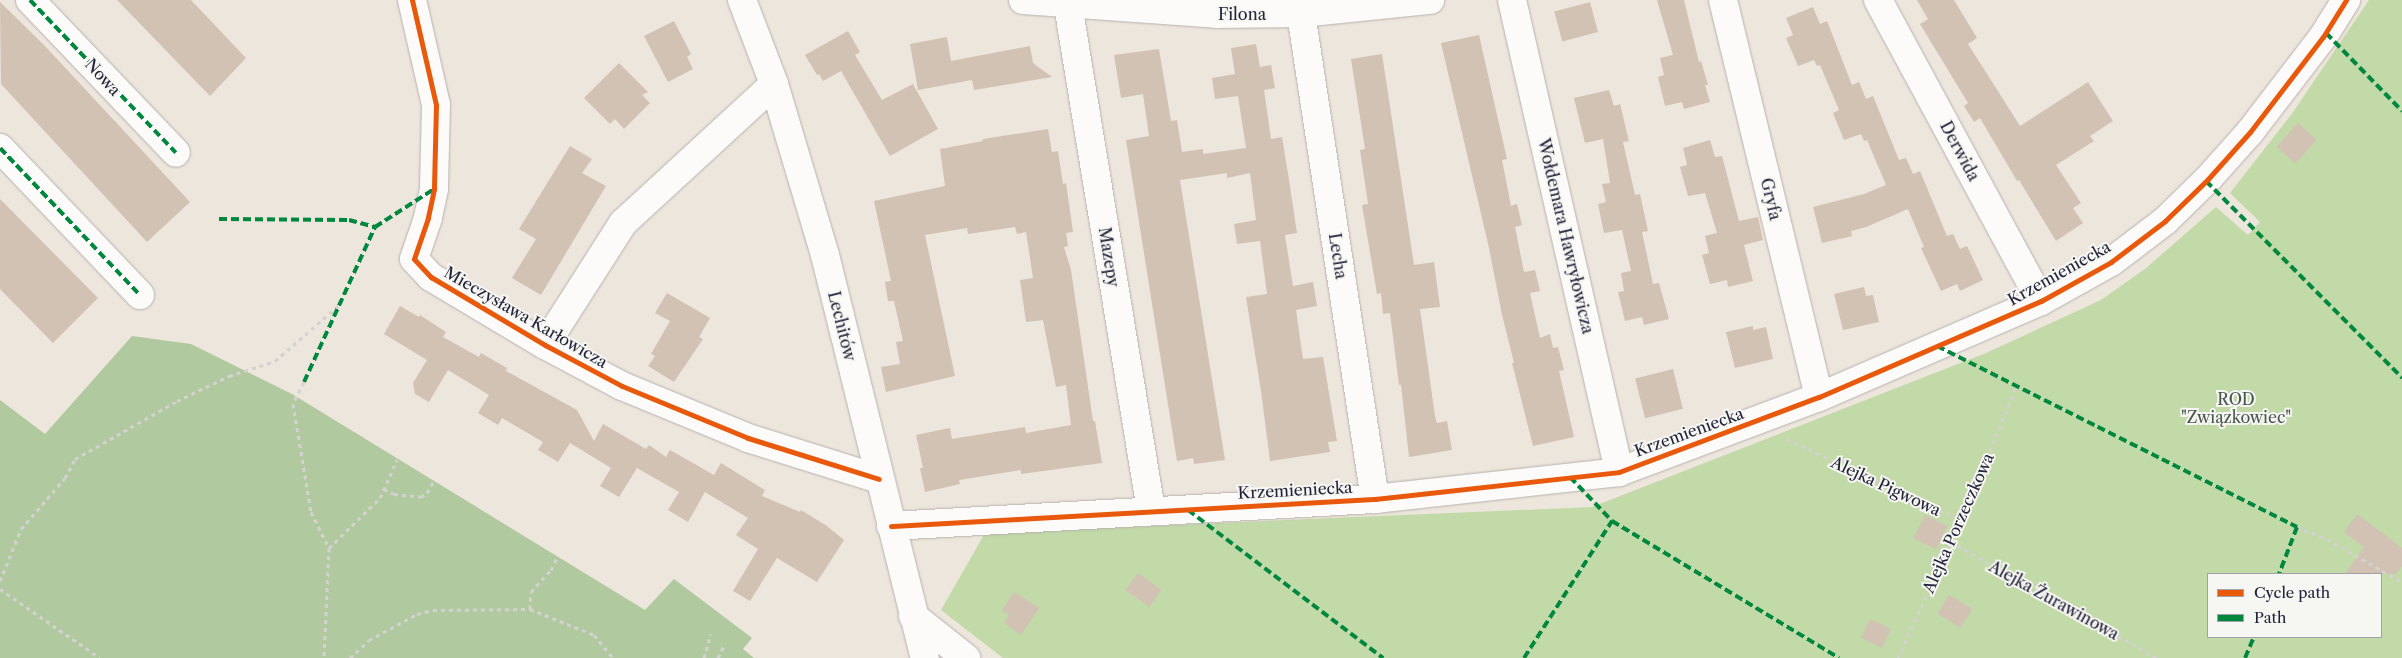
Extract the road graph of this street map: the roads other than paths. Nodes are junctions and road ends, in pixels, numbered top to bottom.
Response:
1 (30, 0) edge
2 (412, 0) edge
3 (742, 0) edge
4 (1023, 0) edge
5 (1430, 0) edge
6 (1512, 0) edge
7 (1723, 0) edge
8 (1878, 0) edge
9 (2346, 0) edge
10 (1068, 5) junction
11 (1300, 7) edge
12 (774, 84) junction
13 (0, 148) edge
14 (176, 153) dead end
15 (140, 295) dead end
16 (2041, 301) junction
17 (545, 345) junction
18 (1819, 397) junction
19 (1620, 472) junction
20 (879, 479) junction
21 (1375, 499) junction
22 (1151, 510) junction
23 (891, 526) junction
24 (913, 616) junction
25 (925, 658) edge
26 (966, 658) edge

1 - 14 street, Nowa
2 - 17 street, Mieczysława Karłowicza
3 - 12 street, Lechitów
4 - 10 street, Filona
5 - 11 street, Filona
6 - 19 street, Wołdemara Hawryłowicza
7 - 18 street, Gryfa
8 - 16 street, Derwida
9 - 16 street, Krzemieniecka
10 - 11 street, Filona
10 - 22 street, Mazepy
11 - 21 street, Lecha
12 - 17 street, Mieczysława Karłowicza
12 - 20 street, Lechitów
13 - 15 street
16 - 18 street, Krzemieniecka
17 - 20 street, Mieczysława Karłowicza
18 - 19 street, Krzemieniecka
19 - 21 street, Krzemieniecka
20 - 23 street, Lechitów
21 - 22 street, Krzemieniecka
22 - 23 street, Krzemieniecka
23 - 24 street, Lechitów
24 - 25 street, Lechitów
24 - 26 street

